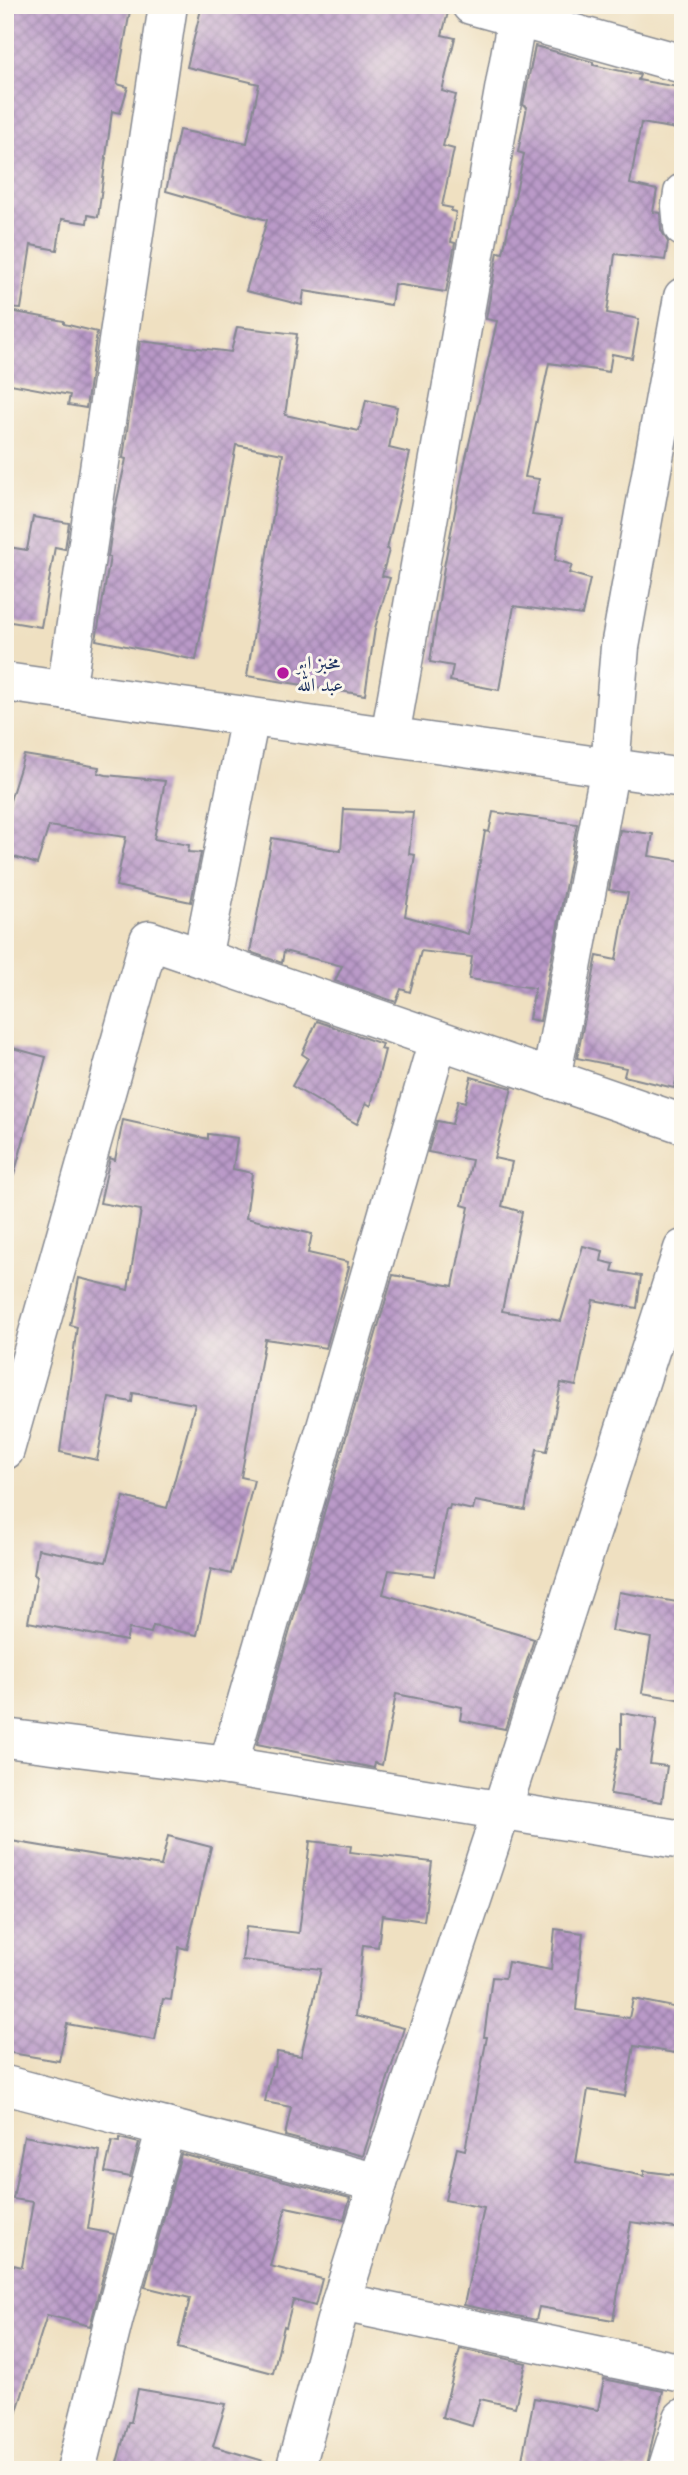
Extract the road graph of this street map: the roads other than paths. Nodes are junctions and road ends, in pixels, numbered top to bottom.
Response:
1 (168, 5) edge
2 (471, 5) edge
3 (518, 12) edge
4 (683, 64) edge
5 (683, 193) edge
6 (683, 227) edge
7 (683, 297) edge
8 (5, 682) edge
9 (66, 691) junction
10 (250, 717) junction
11 (390, 736) junction
12 (610, 767) junction
13 (683, 778) edge
14 (202, 958) junction
15 (438, 1040) junction
16 (551, 1079) junction
17 (683, 1124) edge
18 (683, 1249) edge
19 (5, 1450) edge
20 (5, 1738) edge
21 (228, 1766) junction
22 (501, 1812) junction
23 (683, 1840) edge
24 (5, 2085) edge
25 (166, 2127) junction
26 (378, 2183) junction
27 (341, 2302) junction
28 (683, 2373) edge
29 (683, 2418) edge
30 (76, 2470) edge
31 (295, 2470) edge
32 (667, 2470) edge

1 - 9 street
2 - 3 street
3 - 4 street
3 - 11 street
5 - 6 street
7 - 12 street
8 - 9 street
9 - 10 street
10 - 11 street
10 - 14 street
11 - 12 street
12 - 13 street
12 - 16 street
14 - 15 street
14 - 19 street
15 - 16 street
15 - 21 street
16 - 17 street
18 - 22 street
20 - 21 street
21 - 22 street
22 - 23 street
22 - 26 street
24 - 25 street
25 - 26 street
25 - 30 street
26 - 27 street
27 - 28 street
27 - 31 street
29 - 32 street

